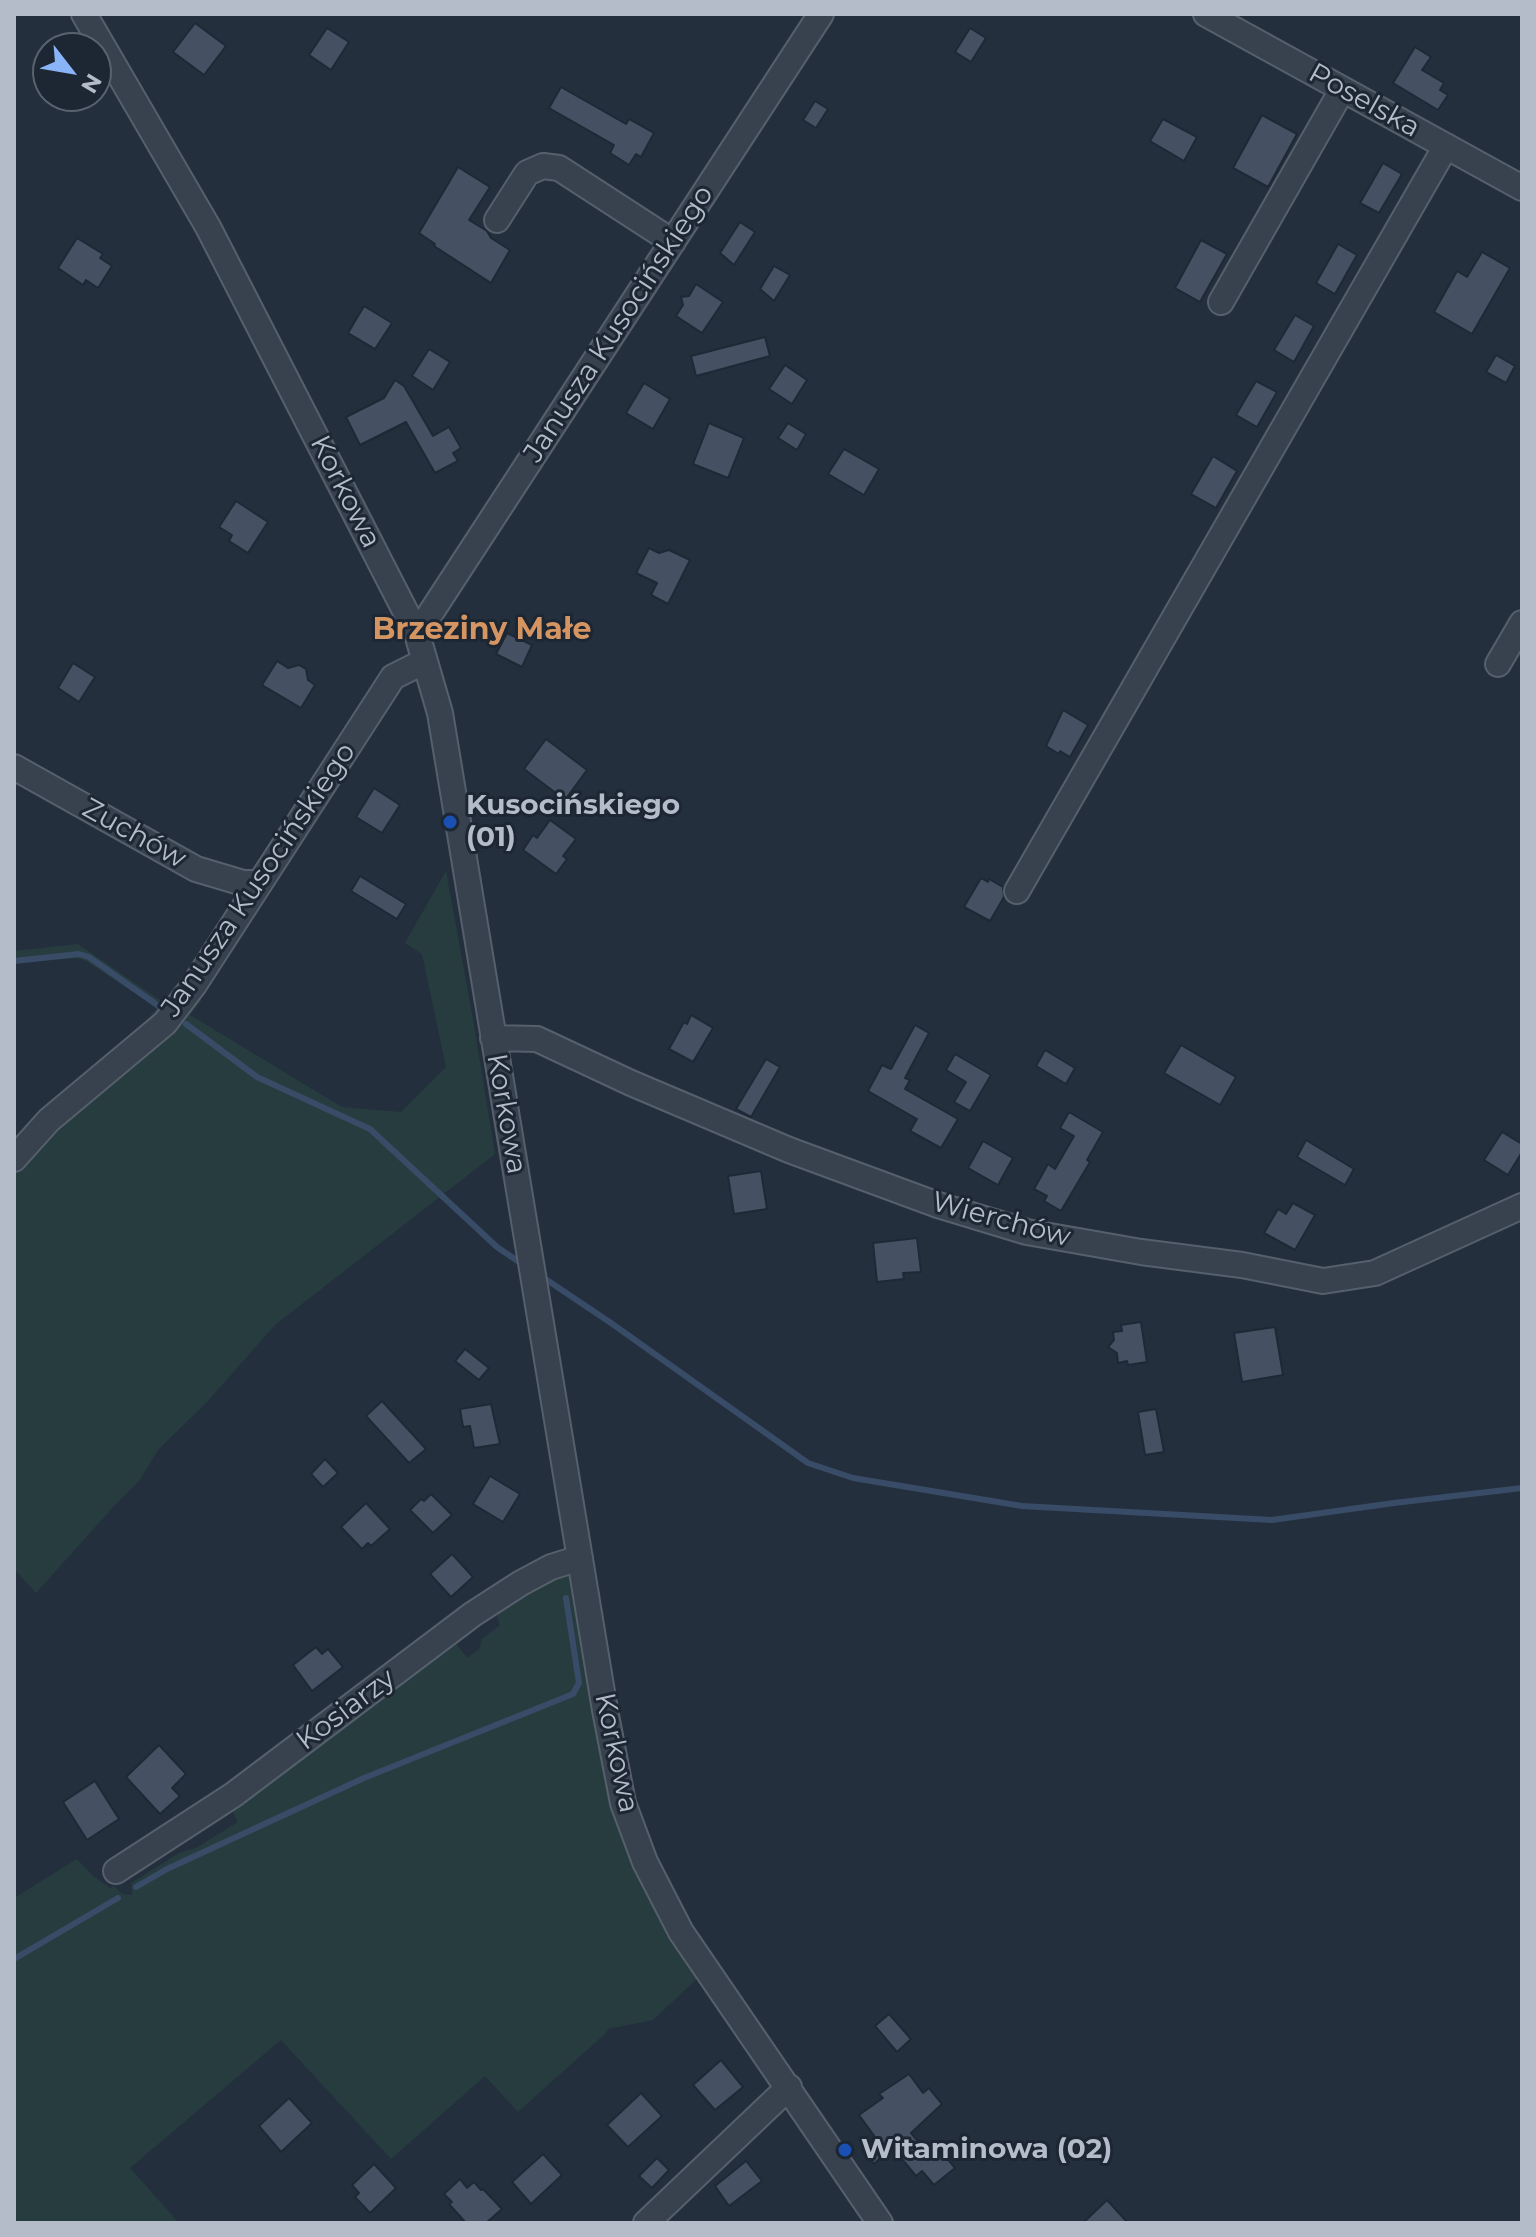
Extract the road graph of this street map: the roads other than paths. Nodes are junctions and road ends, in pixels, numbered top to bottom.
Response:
1 (84, 14) edge
2 (821, 14) edge
3 (1206, 14) edge
4 (1342, 90) junction
5 (1446, 146) junction
6 (1522, 188) edge
7 (497, 220) dead end
8 (673, 242) junction
9 (1221, 302) dead end
10 (1522, 623) edge
11 (417, 634) junction
12 (425, 661) junction
13 (1498, 664) dead end
14 (14, 767) edge
15 (260, 883) junction
16 (1017, 891) dead end
17 (493, 1038) junction
18 (14, 1159) edge
19 (1522, 1206) edge
20 (580, 1558) junction
21 (116, 1871) dead end
22 (789, 2087) junction
23 (646, 2223) edge
24 (880, 2223) edge

1 - 11 street, Korkowa
2 - 8 street, Janusza Kusocińskiego
3 - 4 street, Poselska
4 - 5 street, Poselska
4 - 9 street
5 - 6 street, Poselska
5 - 16 street
7 - 8 street
8 - 11 street, Janusza Kusocińskiego
10 - 13 street
11 - 12 street, Korkowa
12 - 15 street, Janusza Kusocińskiego
12 - 17 street, Korkowa
14 - 15 street, Zuchów
15 - 18 street, Janusza Kusocińskiego
17 - 19 street, Wierchów
17 - 20 street, Korkowa
20 - 21 street, Kosiarzy
20 - 22 street, Korkowa
22 - 23 street
22 - 24 street, Korkowa

